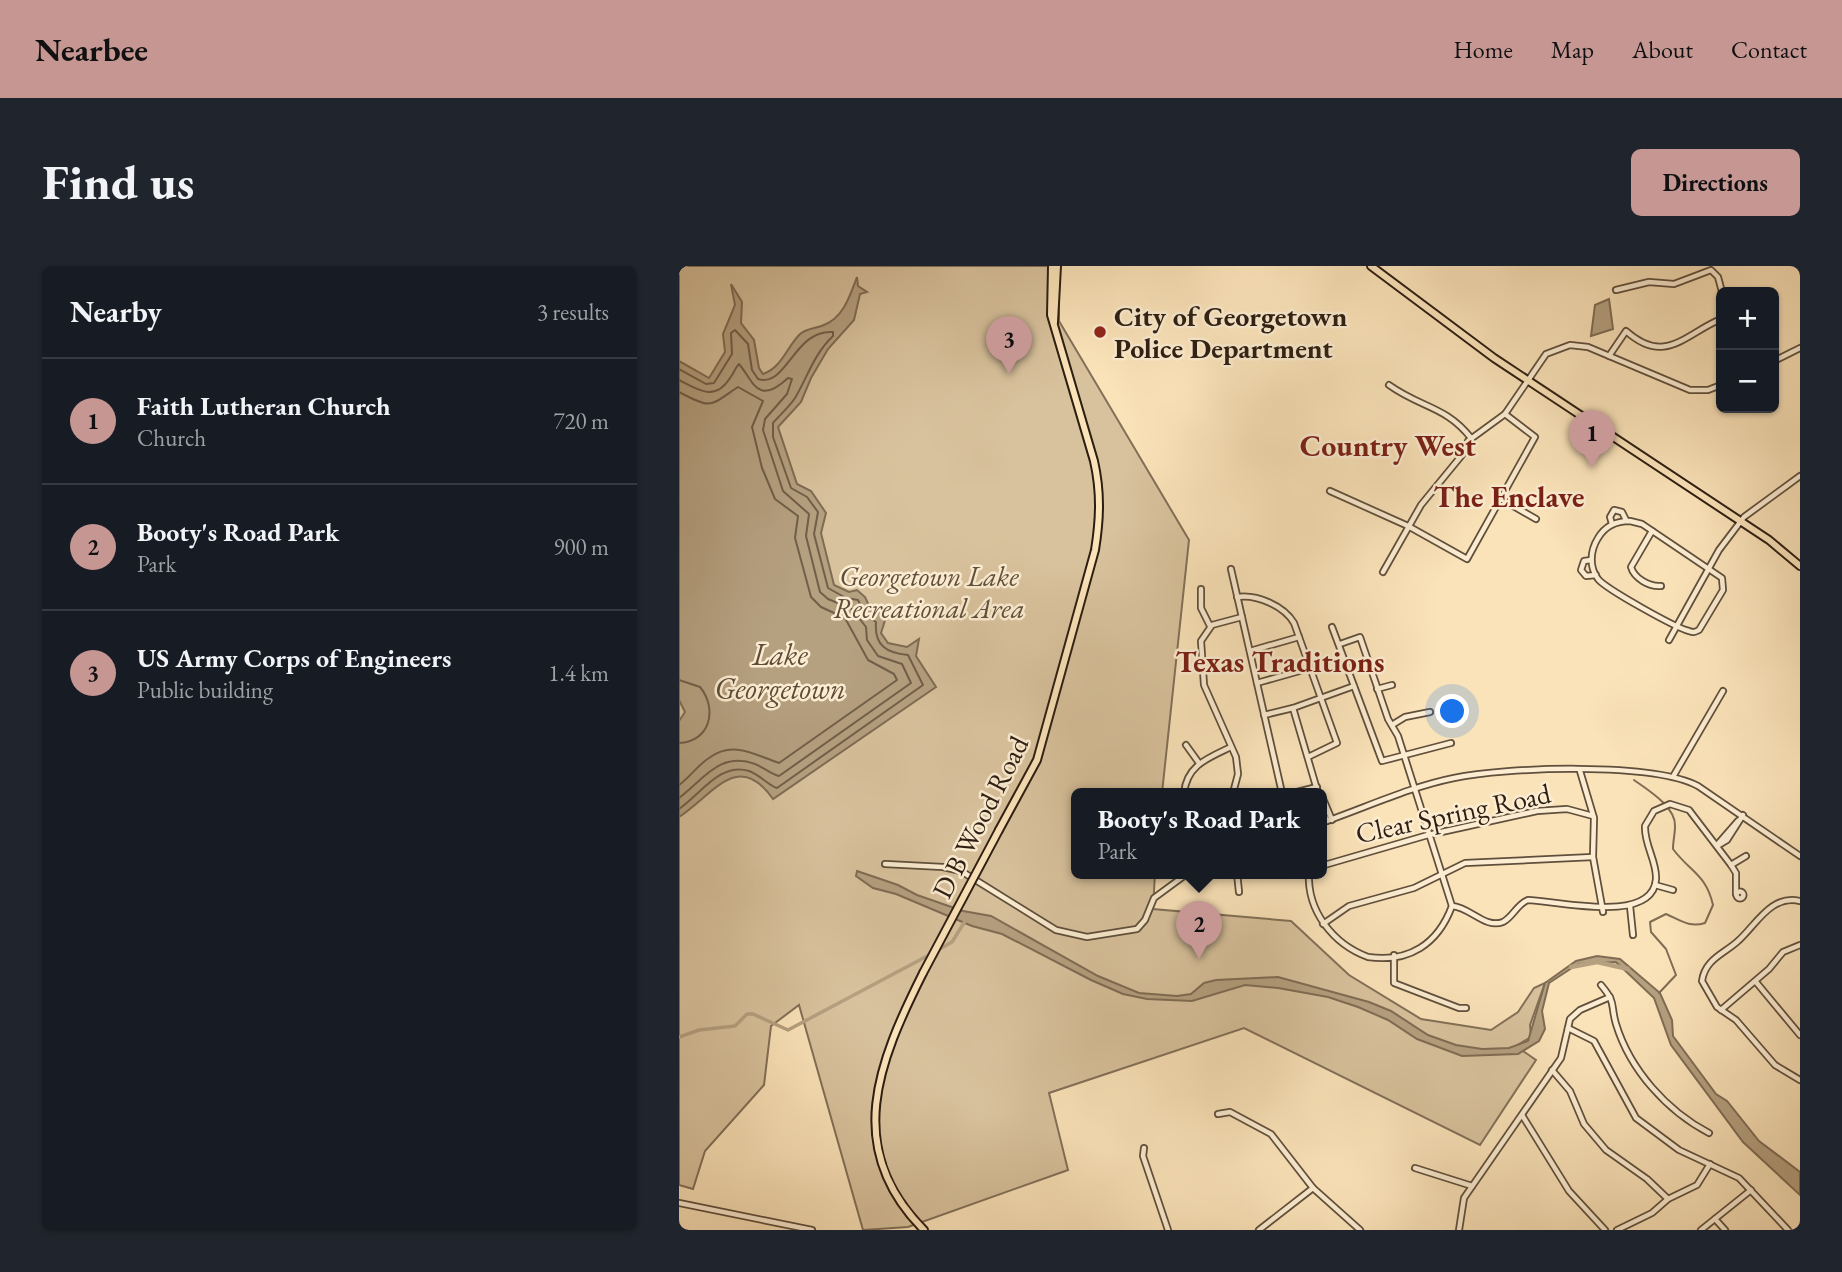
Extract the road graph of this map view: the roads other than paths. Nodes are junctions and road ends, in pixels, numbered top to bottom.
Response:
1 (1052, 266) edge
2 (1057, 266) edge
3 (1371, 266) edge
4 (1052, 286) junction
5 (1721, 287) edge
6 (1616, 290) dead end
7 (1716, 322) edge
8 (1800, 348) edge
9 (1609, 356) junction
10 (1779, 358) edge
11 (1528, 381) junction
12 (1389, 385) dead end
13 (1716, 387) edge
14 (1505, 414) junction
15 (1471, 438) junction
16 (1800, 476) edge
17 (1330, 491) dead end
18 (1501, 499) junction
19 (1536, 519) dead end
20 (1626, 521) junction
21 (1740, 521) junction
22 (1612, 524) junction
23 (1408, 527) junction
24 (1652, 531) junction
25 (1591, 560) junction
26 (1800, 566) edge
27 (1709, 568) junction
28 (1231, 569) dead end
29 (1383, 572) dead end
30 (1596, 575) junction
31 (1661, 586) dead end
32 (1201, 589) dead end
33 (1237, 597) junction
34 (1242, 617) junction
35 (1210, 626) junction
36 (1677, 626) junction
37 (1332, 627) dead end
38 (1299, 637) junction
39 (1668, 640) dead end
40 (1340, 644) junction
41 (1250, 652) junction
42 (1310, 668) junction
43 (1257, 683) junction
44 (1392, 685) dead end
45 (1354, 686) junction
46 (1377, 689) junction
47 (1723, 691) dead end
48 (1321, 698) junction
49 (1293, 708) junction
50 (1430, 712) dead end
51 (1264, 715) junction
52 (1392, 725) junction
53 (1451, 743) dead end
54 (1186, 745) dead end
55 (1231, 747) junction
56 (1403, 754) junction
57 (1308, 757) junction
58 (1199, 763) junction
59 (1580, 771) junction
60 (1674, 775) junction
61 (1185, 788) edge
62 (1234, 788) edge
63 (1281, 788) edge
64 (1318, 788) edge
65 (1415, 790) junction
66 (1742, 815) junction
67 (1593, 816) junction
68 (1327, 822) edge
69 (1428, 835) junction
70 (1717, 846) junction
71 (1746, 856) dead end
72 (1800, 856) edge
73 (1593, 857) junction
74 (885, 864) dead end
75 (1327, 864) edge
76 (1731, 865) junction
77 (1442, 874) junction
78 (1180, 879) edge
79 (1238, 879) edge
80 (1309, 879) edge
81 (1655, 885) junction
82 (1673, 890) dead end
83 (1240, 892) dead end
84 (1737, 894) dead end
85 (1800, 901) edge
86 (1452, 906) junction
87 (1630, 906) junction
88 (1603, 909) junction
89 (1323, 925) junction
90 (1633, 934) dead end
91 (1800, 944) edge
92 (1394, 955) junction
93 (1756, 982) junction
94 (1601, 985) dead end
95 (1610, 997) junction
96 (1466, 1008) dead end
97 (1721, 1011) junction
98 (1568, 1028) junction
99 (1800, 1035) edge
100 (1552, 1070) junction
101 (1800, 1080) edge
102 (1218, 1114) dead end
103 (1521, 1114) junction
104 (1709, 1133) dead end
105 (1144, 1148) dead end
106 (1710, 1164) junction
107 (1415, 1168) dead end
108 (1472, 1186) junction
109 (1313, 1188) junction
110 (1751, 1190) junction
111 (1668, 1199) junction
112 (679, 1203) edge
113 (1716, 1219) junction
114 (920, 1229) edge
115 (812, 1230) edge
116 (1168, 1230) edge
117 (1259, 1230) edge
118 (1360, 1230) edge
119 (1459, 1230) edge
120 (1605, 1230) edge
121 (1616, 1230) edge
122 (1702, 1230) edge
123 (1725, 1230) edge
124 (1788, 1230) edge

1 - 4 main road, D B Wood Road
2 - 4 main road, D B Wood Road
3 - 11 main road
4 - 114 main road, D B Wood Road, bridge
5 - 6 street
7 - 9 street
8 - 10 street
9 - 11 street
9 - 13 street
11 - 14 street
11 - 21 main road
12 - 15 street
14 - 15 street
14 - 18 street
15 - 23 street
16 - 21 street
17 - 23 street
18 - 19 street
18 - 23 street
20 - 22 street
20 - 22 street
20 - 24 street
21 - 26 main road
21 - 27 street
22 - 25 street
23 - 29 street
24 - 27 street
24 - 31 street
25 - 30 street
25 - 30 street
27 - 36 street
27 - 36 street
28 - 33 street
30 - 36 street
32 - 35 street
33 - 34 street
33 - 38 street
34 - 35 street
34 - 41 street
35 - 55 street
36 - 39 street
37 - 40 street
38 - 41 street
38 - 42 street
40 - 45 street
40 - 46 street
41 - 43 street
42 - 43 street
42 - 48 street
43 - 51 street
44 - 46 street
45 - 48 street
45 - 56 street
46 - 52 street
47 - 60 street
48 - 49 street
48 - 57 street
49 - 51 street
49 - 57 street
50 - 52 street
51 - 63 street
52 - 56 street
53 - 56 street
54 - 58 street
55 - 58 street
55 - 62 street
56 - 65 street
57 - 64 street
58 - 61 street
59 - 60 street
59 - 65 street
59 - 67 street
60 - 66 street
65 - 68 street
65 - 69 street
66 - 70 street
66 - 72 street
67 - 69 street, Clear Spring Road
67 - 73 street
69 - 75 street, Clear Spring Road
69 - 77 street
70 - 76 street
70 - 81 street
71 - 76 street
73 - 77 street
73 - 88 street
74 - 78 street
76 - 84 street
77 - 86 street
77 - 89 street
79 - 83 street
80 - 89 street
81 - 82 street
81 - 87 street
85 - 97 street
86 - 88 street
86 - 92 street
87 - 88 street
87 - 90 street
89 - 92 street
91 - 93 street
92 - 96 street
93 - 97 street
93 - 99 street
94 - 95 street
95 - 98 street
95 - 104 street
97 - 101 street
98 - 100 street
98 - 106 street
100 - 103 street
100 - 111 street
102 - 109 street
103 - 108 street
103 - 120 street
105 - 116 street
106 - 110 street
106 - 111 street
107 - 108 street
108 - 119 street
109 - 117 street
109 - 118 street
110 - 113 street
110 - 124 street
111 - 121 street
112 - 115 street
113 - 122 street
113 - 123 street

